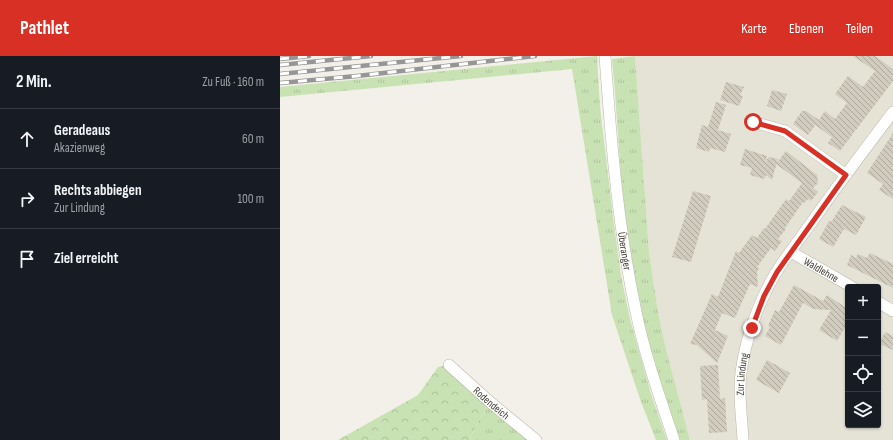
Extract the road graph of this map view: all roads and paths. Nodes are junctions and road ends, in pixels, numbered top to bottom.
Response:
1 (605, 56) edge
2 (893, 112) edge
3 (753, 122) dead end
4 (846, 175) junction
5 (790, 252) junction
6 (847, 284) edge
7 (881, 304) edge
8 (893, 311) edge
9 (449, 364) dead end
10 (536, 440) edge
11 (674, 440) edge
12 (743, 440) edge

1 - 11 street, Überanger
2 - 4 street, Zur Lindung
3 - 4 street
4 - 5 street, Zur Lindung
5 - 6 street, Waldlehne
5 - 12 street, Zur Lindung
7 - 8 street
9 - 10 street, Rodendeich

